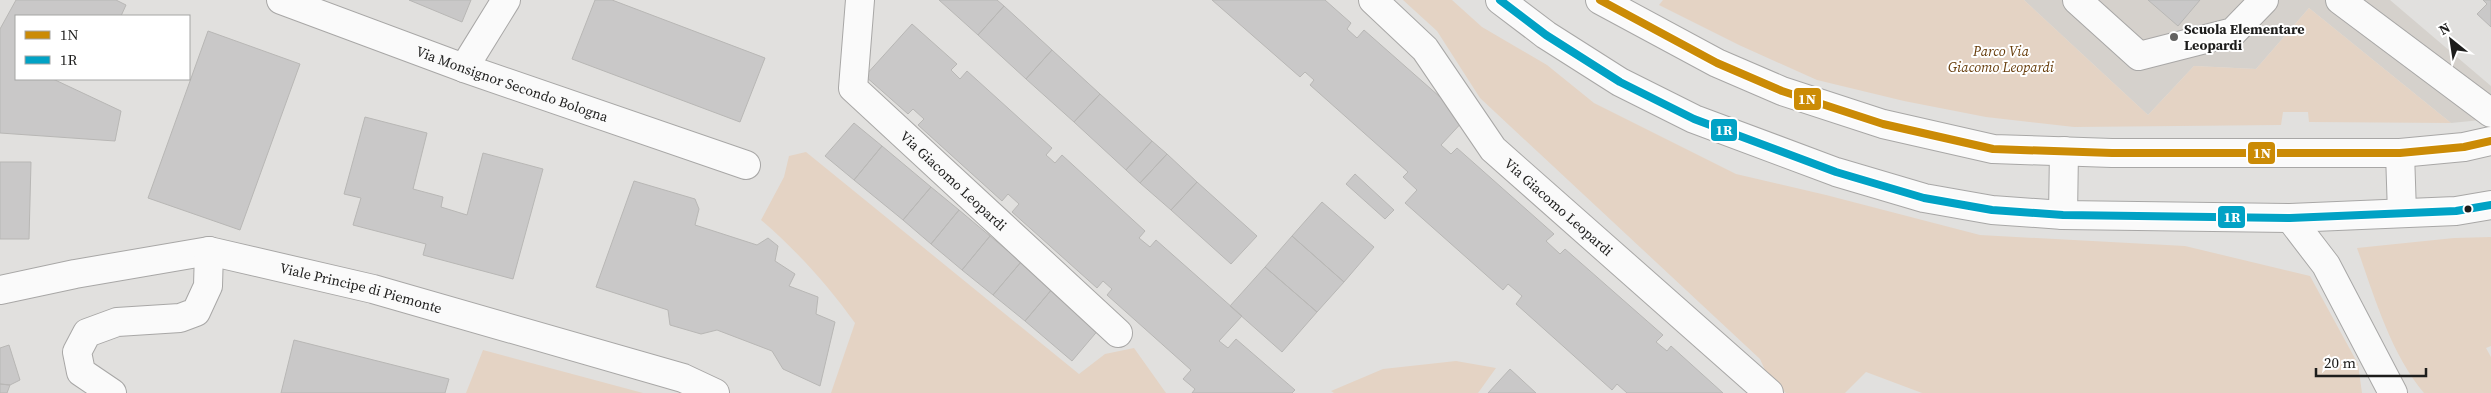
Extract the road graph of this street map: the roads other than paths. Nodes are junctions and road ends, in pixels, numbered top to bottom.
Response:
1 (281, 0) edge
2 (506, 0) edge
3 (860, 0) edge
4 (1373, 0) edge
5 (1500, 0) edge
6 (1600, 0) edge
7 (2077, 0) edge
8 (2264, 0) edge
9 (2340, 0) edge
10 (464, 68) junction
11 (2491, 113) edge
12 (2491, 142) edge
13 (2064, 151) junction
14 (2400, 153) junction
15 (746, 165) dead end
16 (2491, 205) edge
17 (2402, 213) junction
18 (2063, 215) junction
19 (2290, 218) junction
20 (209, 251) junction
21 (0, 290) edge
22 (1118, 333) dead end
23 (112, 393) edge
24 (715, 393) edge
25 (1769, 393) edge
26 (2393, 393) edge

1 - 10 street, Via Monsignor Secondo Bologna
2 - 10 street
3 - 22 street, Via Giacomo Leopardi
4 - 25 street, Via Giacomo Leopardi
5 - 18 street
6 - 13 street
7 - 8 street
9 - 11 street
10 - 15 street, Via Monsignor Secondo Bologna
12 - 14 street
13 - 14 street
13 - 18 street
14 - 17 street
16 - 17 street
17 - 19 street
18 - 19 street
19 - 26 street
20 - 21 street, Viale Principe di Piemonte
20 - 23 street
20 - 24 street, Viale Principe di Piemonte

